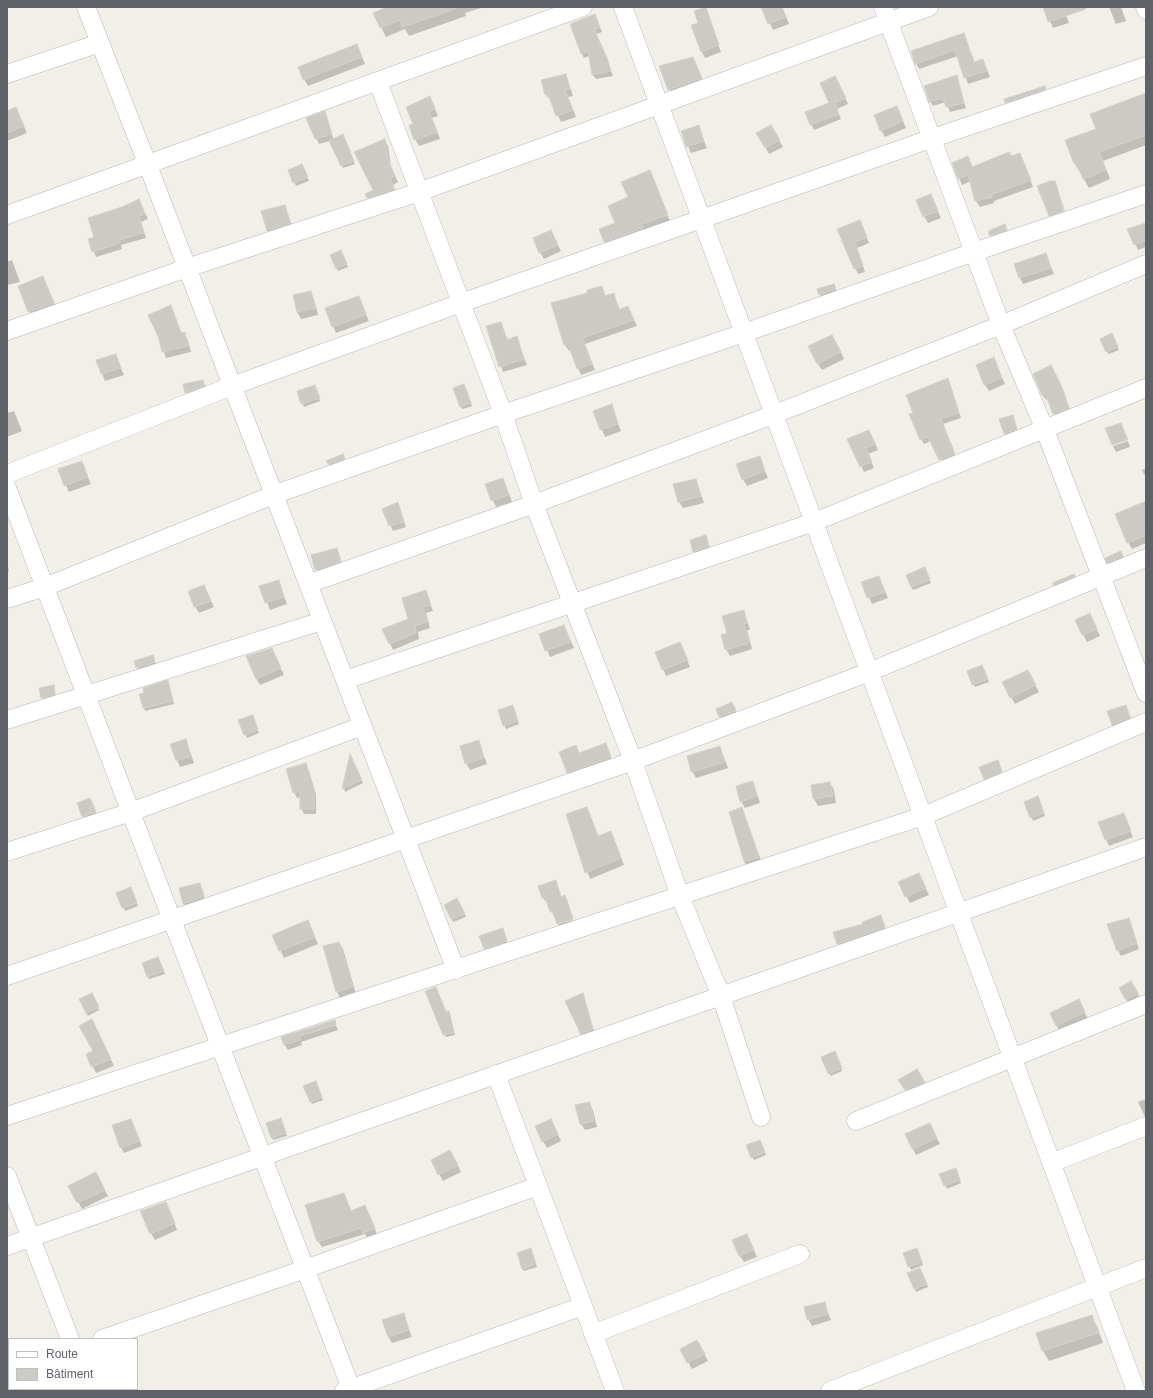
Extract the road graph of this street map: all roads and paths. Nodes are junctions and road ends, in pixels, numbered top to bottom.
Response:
1 (86, 7) edge
2 (583, 7) edge
3 (623, 7) edge
4 (929, 7) edge
5 (1145, 7) edge
6 (1146, 10) edge
7 (886, 14) edge
8 (100, 43) junction
9 (1146, 66) edge
10 (7, 74) edge
11 (378, 82) junction
12 (659, 105) junction
13 (933, 138) junction
14 (147, 163) junction
15 (419, 192) junction
16 (1146, 194) edge
17 (7, 215) edge
18 (702, 220) junction
19 (974, 252) junction
20 (1146, 264) edge
21 (186, 268) junction
22 (462, 303) junction
23 (1001, 325) junction
24 (7, 331) edge
25 (744, 333) junction
26 (232, 386) junction
27 (1146, 388) edge
28 (503, 414) junction
29 (775, 414) junction
30 (1045, 430) junction
31 (7, 474) edge
32 (7, 488) edge
33 (273, 495) junction
34 (534, 504) junction
35 (814, 522) junction
36 (1146, 558) edge
37 (1102, 578) junction
38 (308, 584) junction
39 (45, 586) junction
40 (7, 599) edge
41 (573, 602) junction
42 (322, 621) junction
43 (869, 672) junction
44 (345, 680) junction
45 (1146, 693) edge
46 (86, 695) junction
47 (7, 720) edge
48 (1146, 722) edge
49 (362, 726) junction
50 (633, 761) junction
51 (130, 812) junction
52 (923, 816) junction
53 (406, 839) junction
54 (1146, 847) edge
55 (7, 852) edge
56 (680, 896) junction
57 (959, 914) junction
58 (172, 919) junction
59 (456, 970) junction
60 (7, 976) edge
61 (721, 996) junction
62 (1146, 1004) edge
63 (220, 1046) junction
64 (1013, 1059) junction
65 (496, 1074) junction
66 (7, 1116) edge
67 (761, 1117) dead end
68 (856, 1121) dead end
69 (1146, 1126) edge
70 (262, 1156) junction
71 (1051, 1163) junction
72 (7, 1176) edge
73 (538, 1186) junction
74 (31, 1238) junction
75 (7, 1246) edge
76 (800, 1254) dead end
77 (1146, 1268) edge
78 (306, 1270) junction
79 (1097, 1288) junction
80 (583, 1306) junction
81 (593, 1334) junction
82 (70, 1338) edge
83 (105, 1338) edge
84 (871, 1383) edge
85 (349, 1390) edge
86 (615, 1391) edge
87 (830, 1391) edge
88 (1136, 1391) edge

1 - 8 street
2 - 11 street
3 - 12 street
4 - 7 street
5 - 6 street
7 - 12 street
7 - 13 street
8 - 10 street
8 - 14 street
9 - 13 street
11 - 14 street
11 - 15 street
12 - 15 street
12 - 18 street
13 - 18 street
13 - 19 street
14 - 17 street
14 - 21 street
15 - 21 street
15 - 22 street
16 - 19 street
18 - 22 street
18 - 25 street
19 - 23 street
19 - 25 street
20 - 23 street
21 - 24 street
21 - 26 street
22 - 26 street
22 - 28 street
23 - 29 street
23 - 30 street
25 - 28 street
25 - 29 street
26 - 31 street
26 - 33 street
27 - 30 street
28 - 33 street
28 - 34 street
29 - 34 street
29 - 35 street
30 - 35 street
30 - 37 street
32 - 39 street
33 - 38 street
33 - 39 street
34 - 38 street
34 - 41 street
35 - 41 street
35 - 43 street
36 - 37 street
37 - 43 street
37 - 45 street
38 - 42 street
39 - 40 street
39 - 46 street
41 - 44 street
41 - 50 street
42 - 44 street
42 - 46 street
43 - 50 street
43 - 52 street
44 - 49 street
46 - 47 street
46 - 51 street
48 - 52 street
49 - 51 street
49 - 53 street
50 - 53 street
50 - 56 street
51 - 55 street
51 - 58 street
52 - 56 street
52 - 57 street
53 - 58 street
53 - 59 street
54 - 57 street
56 - 59 street
56 - 61 street
57 - 61 street
57 - 64 street
58 - 60 street
58 - 63 street
59 - 63 street
61 - 65 street
61 - 67 street
62 - 64 street
63 - 66 street
63 - 70 street
64 - 68 street
64 - 71 street
65 - 70 street
65 - 73 street
69 - 71 street
70 - 74 street
70 - 78 street
71 - 79 street
72 - 74 street
73 - 78 street
73 - 80 street
74 - 75 street
74 - 82 street
76 - 81 street
77 - 79 street
78 - 83 street
78 - 85 street
79 - 84 street
79 - 88 street
80 - 81 street
80 - 85 street
81 - 86 street
84 - 87 street

